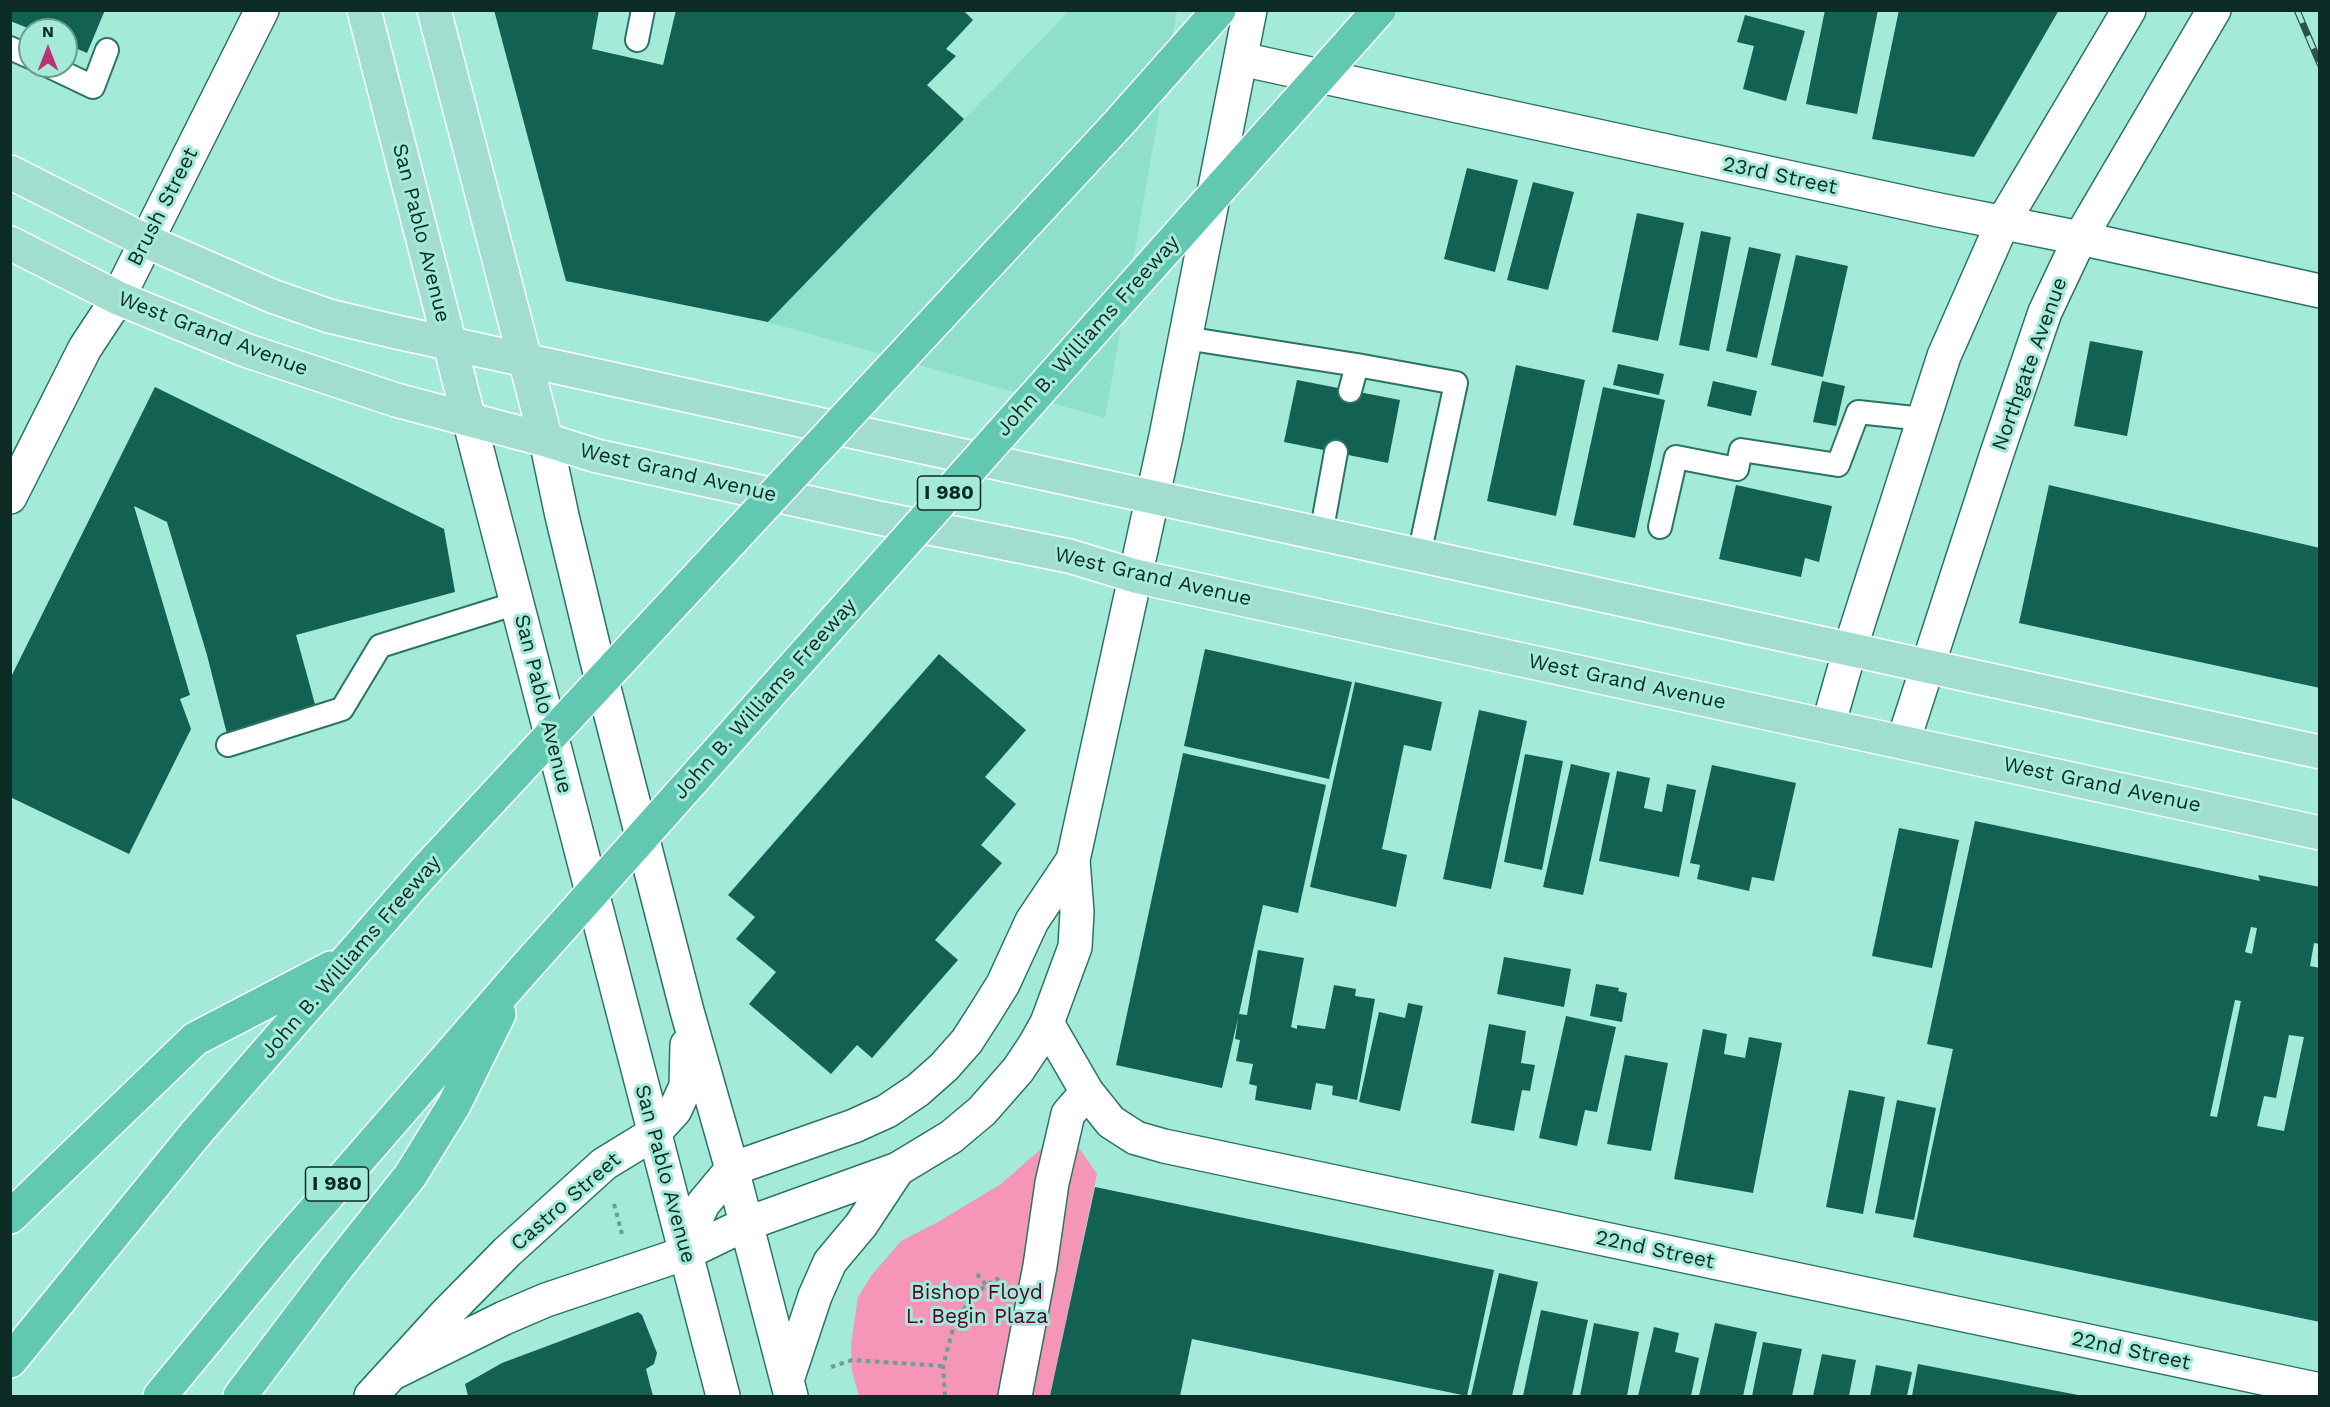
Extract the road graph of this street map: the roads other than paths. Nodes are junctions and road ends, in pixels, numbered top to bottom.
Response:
1 (262, 10) edge
2 (364, 10) edge
3 (434, 10) edge
4 (643, 10) edge
5 (1219, 10) edge
6 (1250, 10) edge
7 (1379, 10) edge
8 (2129, 10) edge
9 (2214, 10) edge
10 (637, 40) dead end
11 (107, 50) dead end
12 (1240, 59) junction
13 (74, 78) edge
14 (10, 172) edge
15 (2003, 222) junction
16 (2080, 238) junction
17 (146, 241) junction
18 (10, 243) edge
19 (2319, 291) edge
20 (118, 298) junction
21 (1185, 338) junction
22 (450, 345) junction
23 (525, 360) junction
24 (1357, 365) junction
25 (1350, 390) dead end
26 (470, 419) junction
27 (1923, 419) junction
28 (546, 440) junction
29 (1336, 452) dead end
30 (10, 497) edge
31 (1153, 497) junction
32 (1660, 526) dead end
33 (1321, 534) junction
34 (1419, 555) junction
35 (1135, 576) junction
36 (517, 603) junction
37 (1850, 649) junction
38 (1928, 666) junction
39 (1828, 726) junction
40 (1903, 742) junction
41 (228, 745) dead end
42 (2319, 752) edge
43 (2319, 833) edge
44 (1073, 860) junction
45 (346, 960) junction
46 (519, 975) junction
47 (687, 1011) junction
48 (1047, 1023) junction
49 (1087, 1092) junction
50 (653, 1134) junction
51 (732, 1169) junction
52 (898, 1169) junction
53 (10, 1217) edge
54 (746, 1224) junction
55 (686, 1253) junction
56 (10, 1361) edge
57 (382, 1385) edge
58 (789, 1388) edge
59 (2319, 1390) edge
60 (160, 1396) edge
61 (240, 1396) edge
62 (723, 1396) edge
63 (1016, 1396) edge

1 - 17 main road, Brush Street
2 - 22 main road, San Pablo Avenue
3 - 23 main road
4 - 10 lane
5 - 45 highway, John B. Williams Freeway, bridge
6 - 12 main road
7 - 46 highway, John B. Williams Freeway / I 980, bridge
8 - 15 main road
9 - 16 main road, Northgate Avenue
11 - 13 lane
12 - 15 main road, 23rd Street
12 - 21 main road
14 - 17 main road
15 - 16 main road, 23rd Street
15 - 27 main road
16 - 19 main road, 23rd Street
16 - 38 main road, Northgate Avenue
17 - 20 main road, Brush Street
17 - 22 main road
18 - 20 main road, West Grand Avenue
20 - 26 main road, West Grand Avenue
20 - 30 main road, Brush Street
21 - 24 lane
21 - 31 main road
22 - 23 main road
22 - 26 main road, San Pablo Avenue
23 - 28 main road
23 - 31 main road
24 - 25 lane
24 - 34 lane
26 - 28 main road, West Grand Avenue
26 - 36 main road, San Pablo Avenue
27 - 32 lane
27 - 37 main road
28 - 35 main road, West Grand Avenue
28 - 47 main road
29 - 33 lane
31 - 33 main road
31 - 35 main road
33 - 34 main road
34 - 37 main road
35 - 39 main road, West Grand Avenue
35 - 44 main road
36 - 41 lane
36 - 50 main road, San Pablo Avenue
37 - 38 main road
37 - 39 main road
38 - 40 main road, Northgate Avenue
38 - 42 main road
39 - 40 main road, West Grand Avenue
40 - 43 main road, West Grand Avenue
44 - 48 main road, Castro Street
44 - 51 main road
45 - 53 highway
45 - 56 highway, John B. Williams Freeway
46 - 60 highway, John B. Williams Freeway / I 980
46 - 61 highway
47 - 50 main road, Castro Street
47 - 51 main road
48 - 49 main road, 22nd Street
48 - 52 main road, Castro Street
49 - 59 main road, 22nd Street
49 - 63 main road
50 - 55 main road, San Pablo Avenue
50 - 57 main road, Castro Street
51 - 54 main road
51 - 55 main road
52 - 54 main road, Castro Street
52 - 58 main road
54 - 55 main road, Castro Street
54 - 58 main road
55 - 57 main road, Castro Street
55 - 62 main road, San Pablo Avenue

